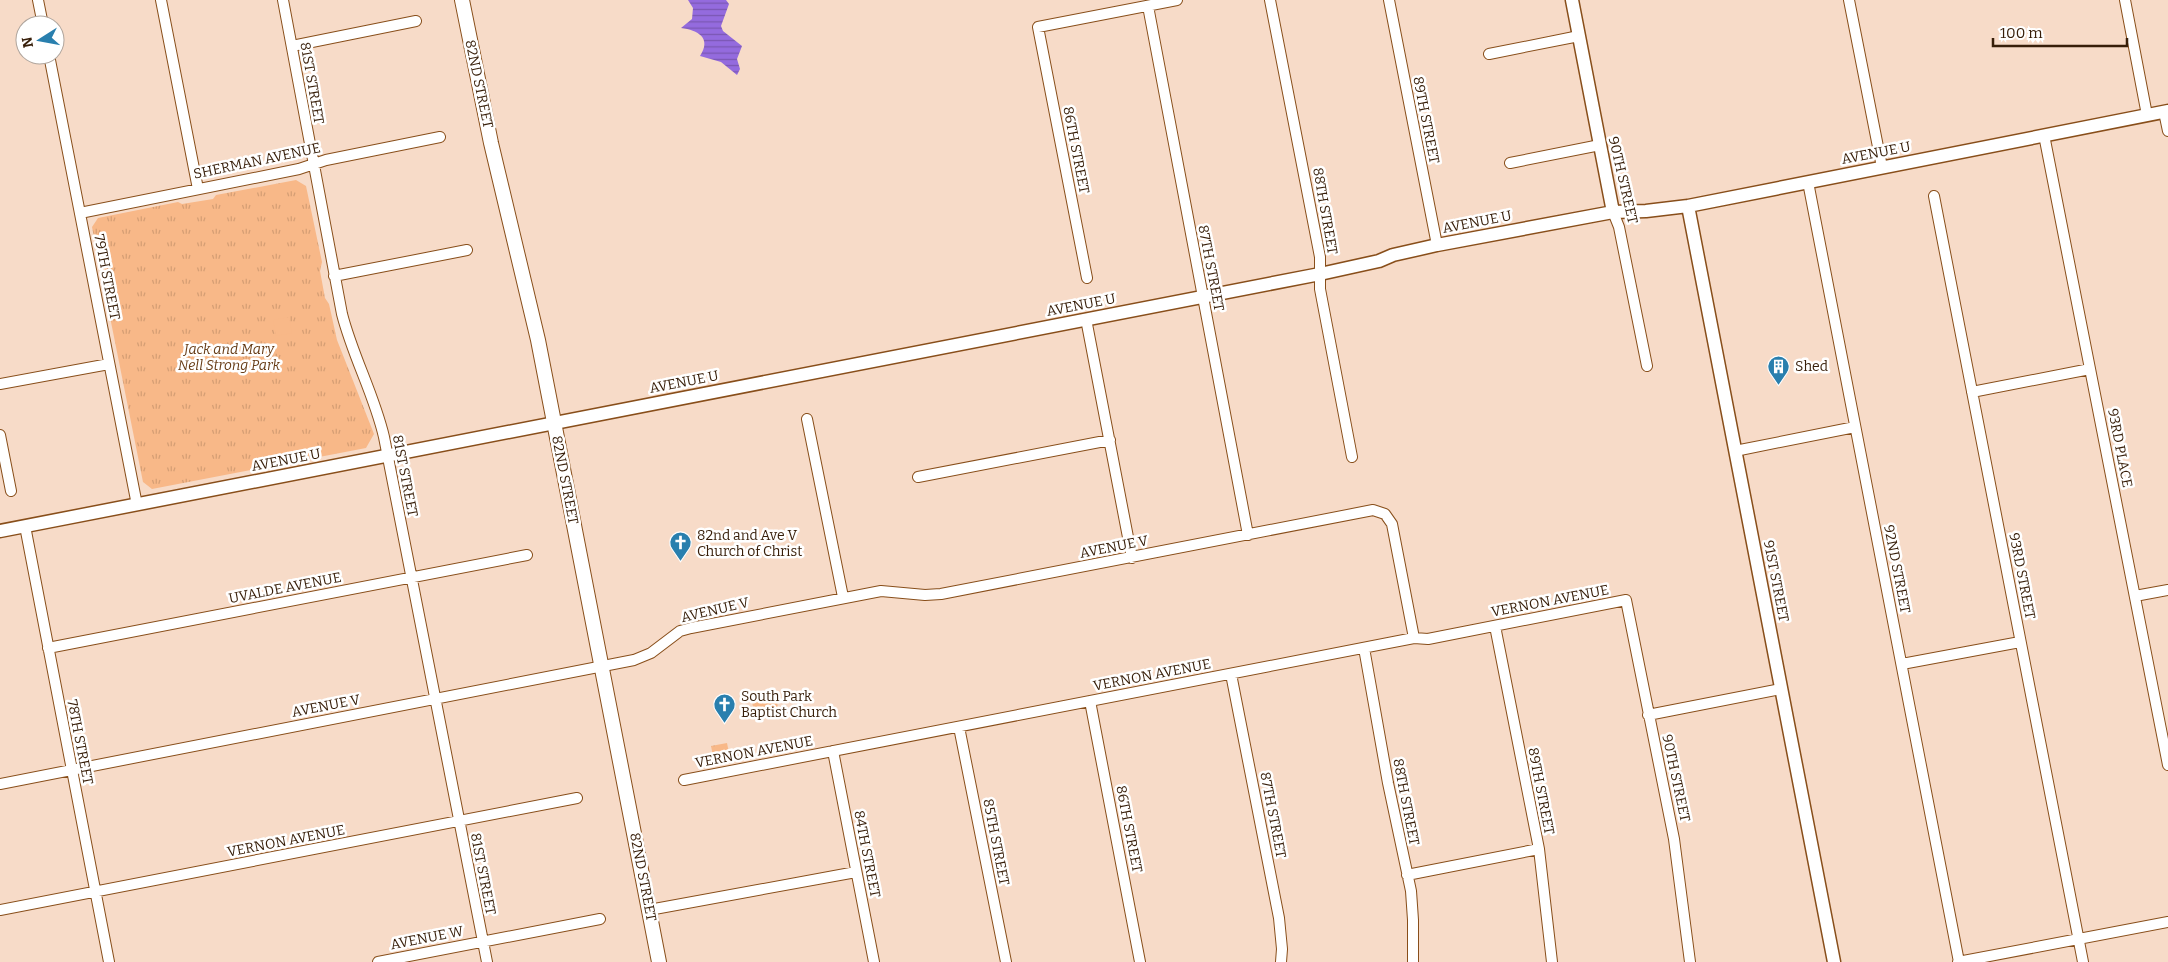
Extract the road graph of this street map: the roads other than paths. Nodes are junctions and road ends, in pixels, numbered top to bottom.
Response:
1 (38, 0) edge
2 (161, 0) edge
3 (282, 0) edge
4 (462, 0) edge
5 (1177, 0) edge
6 (1270, 0) edge
7 (1389, 0) edge
8 (1572, 0) edge
9 (1849, 0) edge
10 (2125, 0) edge
11 (1148, 6) junction
12 (41, 15) edge
13 (416, 21) dead end
14 (1579, 36) junction
15 (292, 46) junction
16 (1489, 54) dead end
17 (51, 65) edge
18 (2166, 112) edge
19 (2147, 115) junction
20 (2168, 132) edge
21 (2044, 135) junction
22 (440, 137) dead end
23 (1600, 144) junction
24 (1510, 163) dead end
25 (313, 165) junction
26 (1882, 167) junction
27 (1808, 182) junction
28 (198, 189) junction
29 (1934, 196) dead end
30 (1688, 206) junction
31 (1613, 212) junction
32 (80, 213) junction
33 (1437, 245) junction
34 (467, 250) dead end
35 (1320, 274) junction
36 (334, 276) junction
37 (1086, 278) dead end
38 (1202, 296) junction
39 (1086, 319) junction
40 (109, 364) junction
41 (1647, 366) dead end
42 (2090, 369) junction
43 (0, 384) edge
44 (1972, 392) junction
45 (807, 419) dead end
46 (554, 423) junction
47 (1856, 427) junction
48 (0, 435) edge
49 (1110, 440) junction
50 (1735, 451) junction
51 (386, 456) junction
52 (1352, 457) dead end
53 (918, 478) dead end
54 (11, 491) dead end
55 (137, 505) junction
56 (25, 526) junction
57 (0, 531) edge
58 (1248, 534) junction
59 (527, 555) dead end
60 (1132, 558) junction
61 (412, 578) junction
62 (2168, 590) edge
63 (2136, 596) junction
64 (843, 597) junction
65 (1626, 600) joint
66 (1495, 626) junction
67 (1414, 638) junction
68 (2020, 642) junction
69 (48, 648) junction
70 (1364, 648) junction
71 (1902, 664) junction
72 (602, 667) junction
73 (1231, 674) junction
74 (1781, 689) junction
75 (436, 699) junction
76 (1090, 701) junction
77 (1648, 715) junction
78 (960, 726) junction
79 (833, 751) junction
80 (2168, 766) edge
81 (72, 770) junction
82 (684, 780) dead end
83 (0, 784) edge
84 (577, 798) dead end
85 (459, 821) junction
86 (1539, 849) junction
87 (856, 872) junction
88 (1407, 875) junction
89 (95, 892) junction
90 (0, 910) edge
91 (649, 910) junction
92 (600, 919) dead end
93 (2168, 922) edge
94 (2078, 939) junction
95 (483, 941) junction
96 (109, 962) edge
97 (378, 962) edge
98 (487, 962) edge
99 (659, 962) edge
100 (874, 962) edge
101 (1006, 962) edge
102 (1140, 962) edge
103 (1281, 962) edge
104 (1413, 962) edge
105 (1552, 962) edge
106 (1690, 962) edge
107 (1834, 962) edge
108 (1959, 962) edge
109 (2083, 962) edge

1 - 12 street
2 - 28 street
3 - 15 street, 81ST STREET
4 - 46 main road, 82ND STREET
5 - 11 street
6 - 35 street, 88TH STREET
7 - 33 street, 89TH STREET
8 - 14 street, 90TH STREET
9 - 26 street
10 - 19 street
11 - 37 street, 86TH STREET
11 - 38 street, 87TH STREET
13 - 15 street
14 - 16 street
14 - 23 street, 90TH STREET
15 - 25 street, 81ST STREET
17 - 32 street, 79TH STREET
18 - 19 street, AVENUE U
18 - 20 street
19 - 21 street, AVENUE U
21 - 26 street, AVENUE U
21 - 42 street, 93RD PLACE
22 - 25 street, SHERMAN AVENUE
23 - 24 street
23 - 31 street, 90TH STREET
25 - 28 street, SHERMAN AVENUE
25 - 36 street, 81ST STREET
26 - 27 street, AVENUE U
27 - 30 street, AVENUE U
27 - 47 street, 92ND STREET
28 - 32 street, SHERMAN AVENUE
29 - 44 street, 93RD STREET
30 - 31 street, AVENUE U
30 - 50 street, 91ST STREET
31 - 33 street, AVENUE U
31 - 41 street, 90TH STREET
32 - 40 street, 79TH STREET
33 - 35 street, AVENUE U
34 - 36 street
35 - 38 street, AVENUE U
35 - 52 street, 88TH STREET
36 - 51 street, 81ST STREET
38 - 39 street, AVENUE U
38 - 58 street, 87TH STREET
39 - 46 street, AVENUE U
39 - 49 street
40 - 43 street
40 - 55 street, 79TH STREET
42 - 44 street
42 - 63 street, 93RD PLACE
44 - 68 street, 93RD STREET
45 - 64 street
46 - 51 street, AVENUE U
46 - 72 main road, 82ND STREET
47 - 50 street
47 - 71 street, 92ND STREET
48 - 54 street
49 - 53 street
49 - 60 street
50 - 74 street, 91ST STREET
51 - 55 street, AVENUE U
51 - 61 street, 81ST STREET
55 - 56 street, AVENUE U
56 - 57 street, AVENUE U
56 - 69 street, 78TH STREET
58 - 60 street, AVENUE V
58 - 67 street, AVENUE V
59 - 61 street, UVALDE AVENUE
60 - 64 street, AVENUE V
61 - 69 street, UVALDE AVENUE
61 - 75 street, 81ST STREET
62 - 63 street
63 - 80 street, 93RD PLACE
64 - 72 street, AVENUE V
65 - 66 street, VERNON AVENUE
65 - 77 street, 90TH STREET
66 - 67 street, VERNON AVENUE
66 - 86 street, 89TH STREET
67 - 70 street, VERNON AVENUE
68 - 71 street
68 - 94 street, 93RD STREET
69 - 81 street, 78TH STREET
70 - 73 street, VERNON AVENUE
70 - 88 street, 88TH STREET
71 - 108 street, 92ND STREET
72 - 75 street, AVENUE V
72 - 91 main road, 82ND STREET
73 - 76 street, VERNON AVENUE
73 - 103 street, 87TH STREET
74 - 77 street
74 - 107 street, 91ST STREET
75 - 81 street, AVENUE V
75 - 85 street, 81ST STREET
76 - 78 street, VERNON AVENUE
76 - 102 street, 86TH STREET
77 - 106 street, 90TH STREET
78 - 79 street, VERNON AVENUE
78 - 101 street, 85TH STREET
79 - 82 street, VERNON AVENUE
79 - 87 street, 84TH STREET
81 - 83 street, AVENUE V
81 - 89 street, 78TH STREET
84 - 85 street, VERNON AVENUE
85 - 89 street, VERNON AVENUE
85 - 95 street, 81ST STREET
86 - 88 street
86 - 105 street, 89TH STREET
87 - 91 street
87 - 100 street, 84TH STREET
88 - 104 street, 88TH STREET
89 - 90 street, VERNON AVENUE
89 - 96 street, 78TH STREET
91 - 99 main road, 82ND STREET
92 - 95 street, AVENUE W
93 - 94 street
94 - 108 street
94 - 109 street, 93RD STREET
95 - 97 street, AVENUE W
95 - 98 street, 81ST STREET

